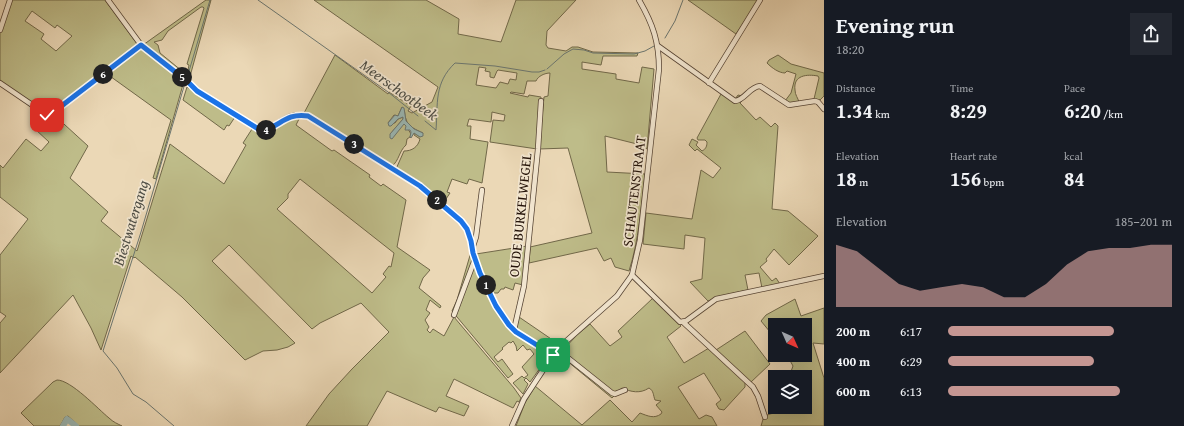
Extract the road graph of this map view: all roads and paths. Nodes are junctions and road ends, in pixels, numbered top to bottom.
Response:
1 (10, 0) edge
2 (108, 0) edge
3 (639, 0) edge
4 (760, 0) edge
5 (0, 30) edge
6 (141, 45) junction
7 (658, 46) junction
8 (709, 83) junction
9 (0, 84) edge
10 (541, 101) dead end
11 (824, 109) edge
12 (482, 190) dead end
13 (472, 248) junction
14 (475, 259) junction
15 (632, 275) junction
16 (824, 276) edge
17 (454, 315) dead end
18 (684, 322) junction
19 (514, 330) junction
20 (558, 350) junction
21 (553, 355) junction
22 (625, 390) dead end
23 (765, 416) dead end
24 (512, 426) edge

1 - 5 street
2 - 6 street
3 - 7 street, SCHAUTENSTRAAT
4 - 8 street
6 - 9 street
6 - 13 street
7 - 8 street
7 - 15 street, SCHAUTENSTRAAT
8 - 11 street
10 - 19 street, OUDE BURKELWEGEL
12 - 13 street
13 - 14 street
14 - 17 street
14 - 19 street
15 - 18 street
15 - 20 street, SCHAUTENSTRAAT
16 - 18 street
18 - 23 street
19 - 21 street
20 - 21 street, SCHAUTENSTRAAT
20 - 22 street
21 - 24 street, SCHAUTENSTRAAT

